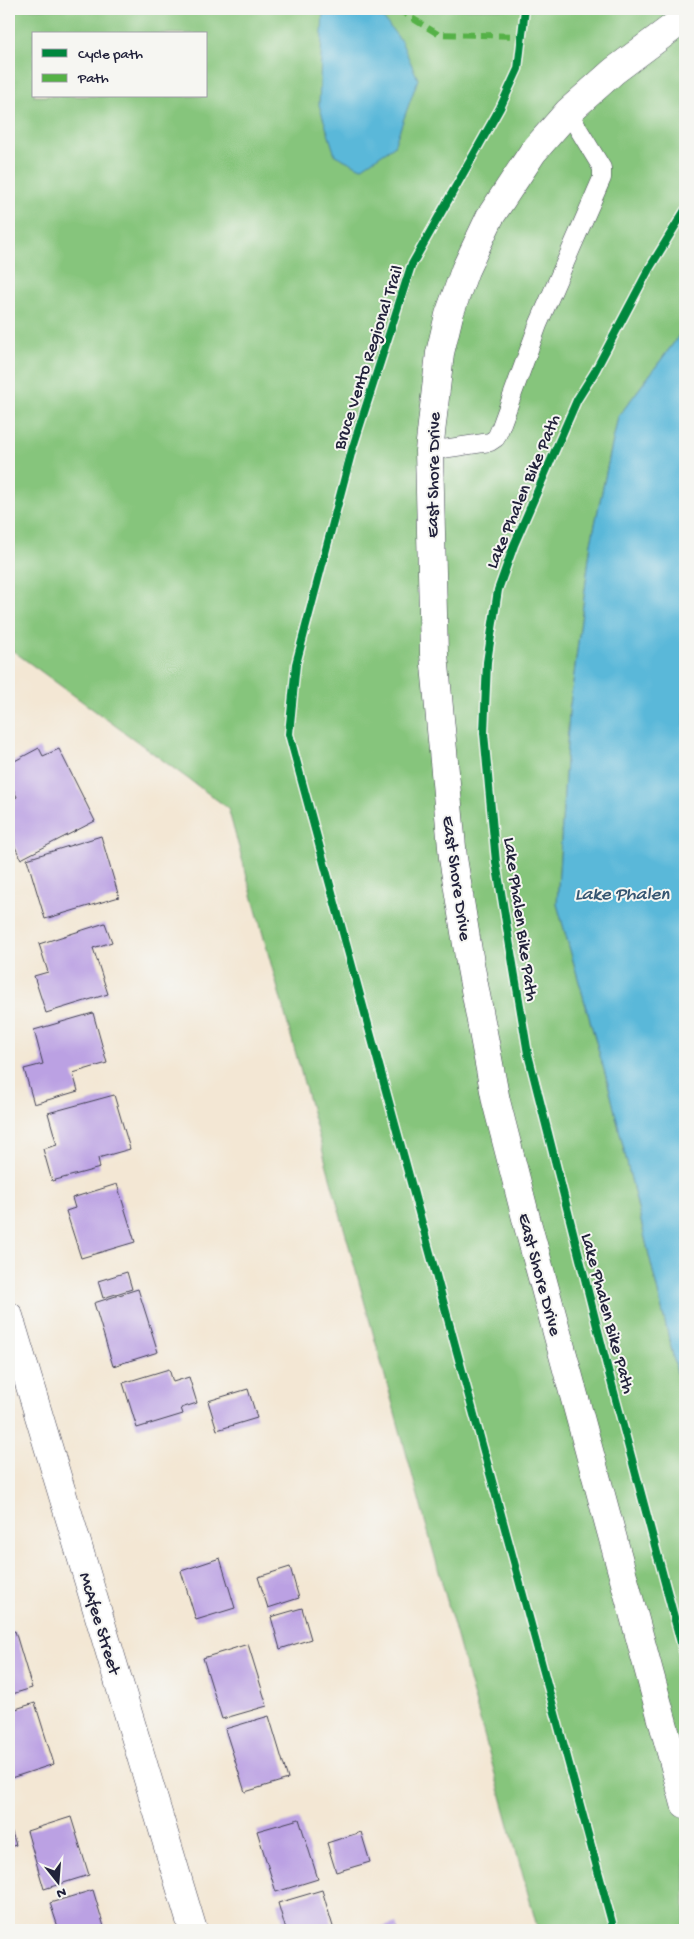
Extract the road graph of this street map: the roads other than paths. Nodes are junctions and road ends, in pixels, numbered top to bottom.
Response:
1 (685, 18) edge
2 (568, 112) junction
3 (429, 451) junction
4 (9, 1316) edge
5 (685, 1804) edge
6 (193, 1930) edge

1 - 2 street, East Shore Drive
2 - 3 street, East Shore Drive
2 - 3 lane
3 - 5 street, East Shore Drive
4 - 6 street, McAfee Street

